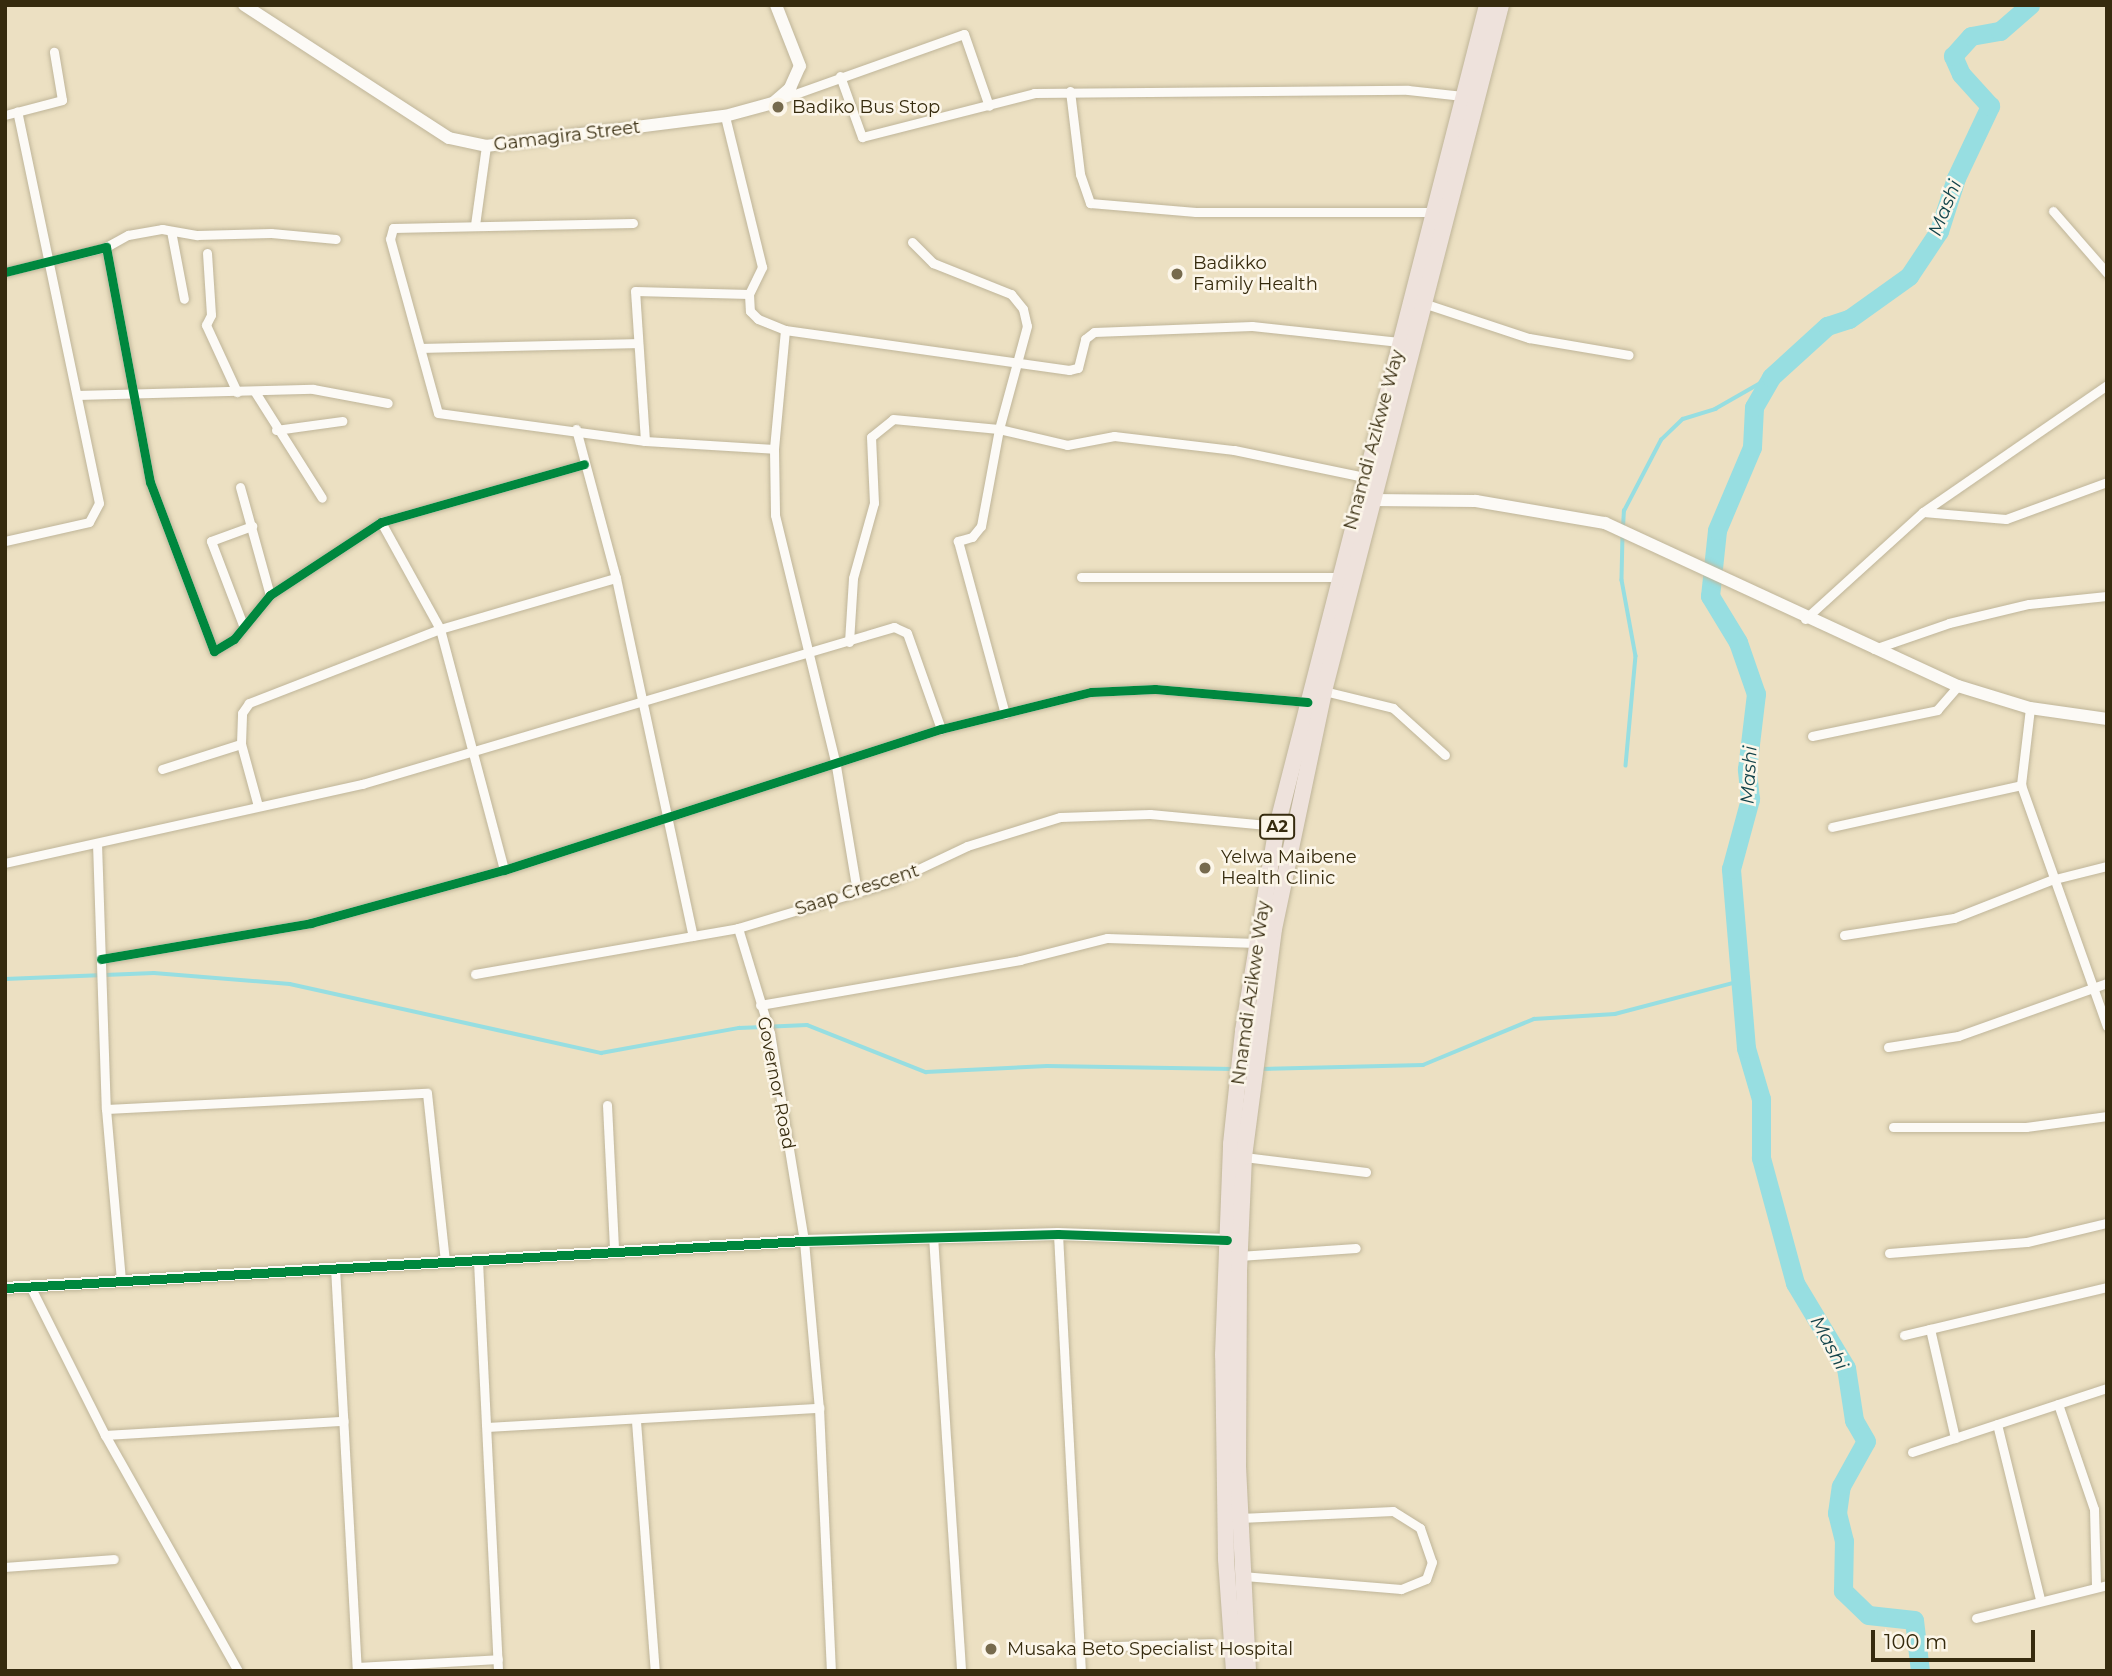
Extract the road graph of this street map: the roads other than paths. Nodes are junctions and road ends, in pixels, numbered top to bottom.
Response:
1 (244, 5) edge
2 (776, 5) edge
3 (1487, 5) edge
4 (1501, 5) edge
5 (54, 52) dead end
6 (840, 76) junction
7 (1070, 91) junction
8 (1463, 96) junction
9 (773, 103) junction
10 (989, 106) junction
11 (17, 112) junction
12 (5, 115) edge
13 (725, 116) junction
14 (486, 146) junction
15 (2053, 211) dead end
16 (1433, 212) junction
17 (633, 223) dead end
18 (475, 225) junction
19 (171, 231) junction
20 (336, 239) dead end
21 (912, 242) dead end
22 (106, 247) junction
23 (207, 253) dead end
24 (50, 263) junction
25 (5, 272) edge
26 (2107, 273) edge
27 (749, 295) junction
28 (184, 299) dead end
29 (1423, 303) junction
30 (785, 330) junction
31 (1399, 342) junction
32 (637, 343) junction
33 (423, 348) junction
34 (1629, 355) dead end
35 (1017, 361) junction
36 (2107, 386) edge
37 (255, 391) junction
38 (237, 392) junction
39 (134, 393) junction
40 (76, 395) junction
41 (388, 403) dead end
42 (342, 421) dead end
43 (576, 429) junction
44 (999, 429) junction
45 (276, 430) junction
46 (645, 441) junction
47 (774, 449) junction
48 (584, 464) junction
49 (1364, 478) junction
50 (2107, 482) edge
51 (240, 487) dead end
52 (321, 498) dead end
53 (1371, 500) junction
54 (1923, 512) junction
55 (381, 522) junction
56 (252, 526) junction
57 (5, 541) edge
58 (1081, 577) dead end
59 (1338, 577) junction
60 (616, 578) junction
61 (270, 595) junction
62 (2107, 596) edge
63 (1804, 620) junction
64 (243, 625) junction
65 (440, 629) junction
66 (849, 642) junction
67 (1872, 650) junction
68 (809, 652) junction
69 (1958, 686) junction
70 (1324, 691) junction
71 (643, 699) junction
72 (1307, 702) junction
73 (2031, 708) junction
74 (1004, 715) junction
75 (2107, 719) edge
76 (941, 729) junction
77 (1812, 736) dead end
78 (241, 744) junction
79 (474, 751) junction
80 (1445, 755) dead end
81 (836, 766) junction
82 (162, 769) dead end
83 (2021, 785) junction
84 (258, 806) junction
85 (669, 817) junction
86 (1277, 826) junction
87 (1832, 827) dead end
88 (97, 843) junction
89 (5, 863) edge
90 (2107, 866) edge
91 (504, 870) junction
92 (2051, 880) junction
93 (857, 892) junction
94 (738, 928) junction
95 (1844, 935) dead end
96 (693, 936) junction
97 (1257, 943) junction
98 (102, 962) junction
99 (475, 974) dead end
100 (2107, 983) edge
101 (2092, 985) junction
102 (760, 1005) junction
103 (2107, 1026) edge
104 (1888, 1047) dead end
105 (607, 1105) dead end
106 (106, 1109) junction
107 (2107, 1116) edge
108 (1893, 1127) dead end
109 (1244, 1157) junction
110 (1366, 1172) dead end
111 (2107, 1223) edge
112 (1058, 1234) junction
113 (933, 1236) junction
114 (804, 1241) junction
115 (1235, 1245) junction
116 (1356, 1248) dead end
117 (614, 1250) junction
118 (1889, 1253) dead end
119 (478, 1261) junction
120 (445, 1262) junction
121 (335, 1267) junction
122 (121, 1280) junction
123 (30, 1286) junction
124 (2107, 1287) edge
125 (5, 1288) edge
126 (1930, 1329) junction
127 (1904, 1335) dead end
128 (2107, 1388) edge
129 (2058, 1404) junction
130 (819, 1408) junction
131 (344, 1421) junction
132 (635, 1421) junction
133 (1997, 1424) junction
134 (487, 1427) junction
135 (105, 1435) junction
136 (1955, 1438) junction
137 (1912, 1452) dead end
138 (1240, 1518) junction
139 (114, 1559) dead end
140 (5, 1567) edge
141 (1242, 1576) junction
142 (2107, 1585) edge
143 (2096, 1586) junction
144 (2039, 1599) junction
145 (1976, 1618) dead end
146 (1213, 1643) dead end
147 (1079, 1647) junction
148 (498, 1659) junction
149 (357, 1669) edge
150 (238, 1671) edge
151 (498, 1671) edge
152 (655, 1671) edge
153 (831, 1671) edge
154 (961, 1671) edge
155 (1081, 1671) edge
156 (1234, 1671) edge
157 (1248, 1671) edge

1 - 14 street, Gamagira Street
2 - 9 street
3 - 8 highway, Nnamdi Azikwe Way / A2
4 - 29 highway, Nnamdi Azikwe Way / A2
5 - 11 street
6 - 9 street
6 - 10 street
6 - 10 street
7 - 8 street
7 - 10 street
7 - 16 street
8 - 16 highway, Nnamdi Azikwe Way / A2
9 - 13 street, Gamagira Street
11 - 12 street
11 - 24 street
13 - 14 street, Gamagira Street
13 - 27 street
14 - 18 street
15 - 26 street
16 - 31 highway, Nnamdi Azikwe Way / A2
17 - 18 street
18 - 33 street
19 - 20 street
19 - 22 street
19 - 28 street
21 - 35 street
22 - 24 street
22 - 39 street
23 - 38 street
24 - 25 street
24 - 40 street
27 - 30 street
27 - 32 street
29 - 34 street
29 - 53 highway, Nnamdi Azikwe Way / A2
30 - 35 street
30 - 47 street
31 - 35 street
31 - 49 highway, Nnamdi Azikwe Way / A2
32 - 33 street
32 - 46 street
33 - 43 street
35 - 44 street
36 - 54 street
37 - 38 street
37 - 41 street
37 - 45 street
38 - 39 street
39 - 40 street
39 - 64 street
40 - 57 street
42 - 45 street
43 - 46 street
43 - 48 street
44 - 49 street
44 - 66 street
44 - 74 street
45 - 52 street
46 - 47 street
47 - 68 street
48 - 55 street
48 - 60 street
49 - 59 highway, Nnamdi Azikwe Way / A2
50 - 54 street
51 - 56 street
53 - 63 street
53 - 70 highway, Nnamdi Azikwe Way / A2
54 - 63 street
55 - 61 street
55 - 65 street
56 - 61 street
56 - 64 street
58 - 59 street
59 - 72 highway, Nnamdi Azikwe Way / A2
60 - 65 street
60 - 71 street
61 - 64 street
62 - 67 street
63 - 67 street
65 - 78 street
65 - 79 street
66 - 68 street
66 - 76 street
67 - 69 street
68 - 71 street
68 - 81 street
69 - 73 street
69 - 77 street
70 - 80 street
70 - 109 highway, Nnamdi Azikwe Way / A2
71 - 79 street
71 - 85 street
72 - 74 street
72 - 86 highway, Nnamdi Azikwe Way / A2
73 - 75 street
73 - 83 street
74 - 76 street
76 - 81 street
78 - 82 street
78 - 84 street
79 - 84 street
79 - 91 street
81 - 85 street
81 - 93 street
83 - 87 street
83 - 92 street
84 - 88 street
85 - 91 street
85 - 96 street
86 - 93 street, Saap Crescent
86 - 97 highway, Nnamdi Azikwe Way / A2
88 - 89 street
88 - 98 street
90 - 92 street
91 - 98 street
92 - 95 street
92 - 101 street
93 - 94 street, Saap Crescent
94 - 96 street, Saap Crescent
94 - 102 street, Governor Road
96 - 99 street, Saap Crescent
97 - 102 street
97 - 115 highway, Nnamdi Azikwe Way / A2
98 - 106 street
100 - 101 street
101 - 103 street
101 - 104 street
102 - 114 street, Governor Road
105 - 117 street
106 - 120 street
106 - 122 street
107 - 108 street
109 - 110 street
109 - 115 highway, Nnamdi Azikwe Way / A2
111 - 118 street
112 - 113 street
112 - 115 street
112 - 147 street
113 - 114 street
113 - 154 street
114 - 117 street
114 - 130 street, Governor Road
115 - 116 street
115 - 138 highway, Nnamdi Azikwe Way / A2
115 - 156 highway, Nnamdi Azikwe Way / A2
117 - 119 street
119 - 120 street
119 - 134 street
120 - 121 street
121 - 122 street
121 - 131 street
122 - 123 street
123 - 125 street
123 - 135 street
124 - 126 street
126 - 127 street
126 - 136 street
128 - 129 street
129 - 133 street
129 - 143 street
130 - 132 street
130 - 153 street, Governor Road
131 - 135 street
131 - 149 street
132 - 134 street
132 - 152 street
133 - 136 street
133 - 144 street
134 - 148 street
135 - 150 street
136 - 137 street
138 - 141 highway, Nnamdi Azikwe Way / A2
138 - 141 street
139 - 140 street
141 - 157 highway, Nnamdi Azikwe Way / A2
142 - 143 street
143 - 144 street
144 - 145 street
146 - 147 street
147 - 155 street
148 - 149 street
148 - 151 street

